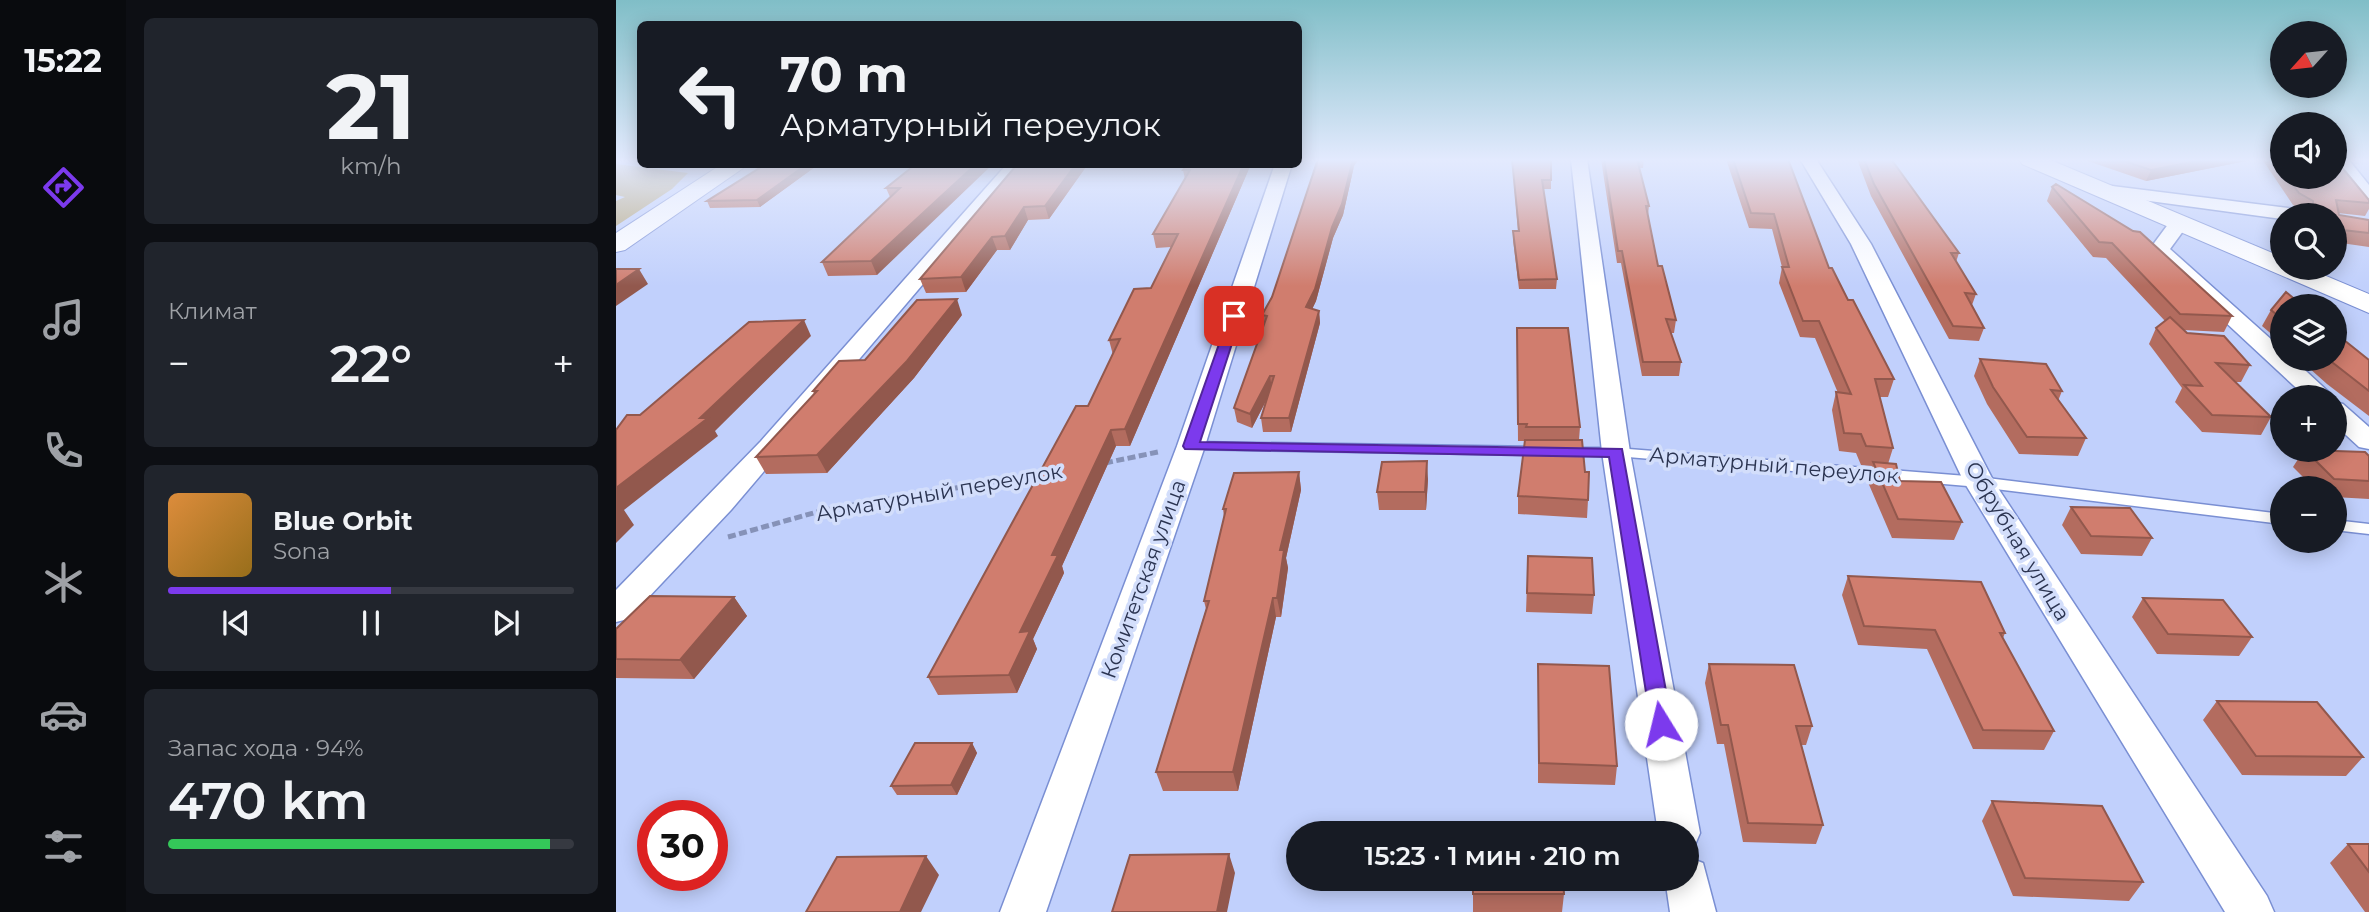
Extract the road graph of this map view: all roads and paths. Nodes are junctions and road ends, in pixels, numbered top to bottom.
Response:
1 (681, 202) edge
2 (983, 202) edge
3 (1272, 202) edge
4 (1584, 202) edge
5 (1835, 202) edge
6 (2130, 202) edge
7 (2193, 202) edge
8 (2270, 212) edge
9 (2179, 223) junction
10 (616, 244) edge
11 (2270, 262) edge
12 (2313, 280) edge
13 (2369, 304) edge
14 (2308, 385) edge
15 (2347, 422) edge
16 (2369, 441) edge
17 (1191, 446) junction
18 (1616, 453) junction
19 (1097, 464) edge
20 (1048, 472) edge
21 (1979, 482) junction
22 (2270, 518) edge
23 (2347, 526) edge
24 (2369, 529) edge
25 (686, 543) junction
26 (616, 610) edge
27 (1677, 821) edge
28 (1689, 891) edge
29 (1023, 912) edge
30 (1693, 912) edge
31 (2250, 912) edge

1 - 10 street
2 - 25 street
3 - 17 street, Комитетская улица
4 - 18 street
5 - 21 street, Обрубная улица
6 - 9 street
7 - 8 street
9 - 11 street
9 - 14 street
12 - 13 street
15 - 16 street
17 - 18 lane, Арматурный переулок
17 - 19 path
17 - 29 street, Комитетская улица
18 - 21 lane, Арматурный переулок
18 - 27 street
20 - 25 path, Арматурный переулок
21 - 22 lane, Арматурный переулок
21 - 31 street, Обрубная улица
23 - 24 lane
25 - 26 street
28 - 30 street

